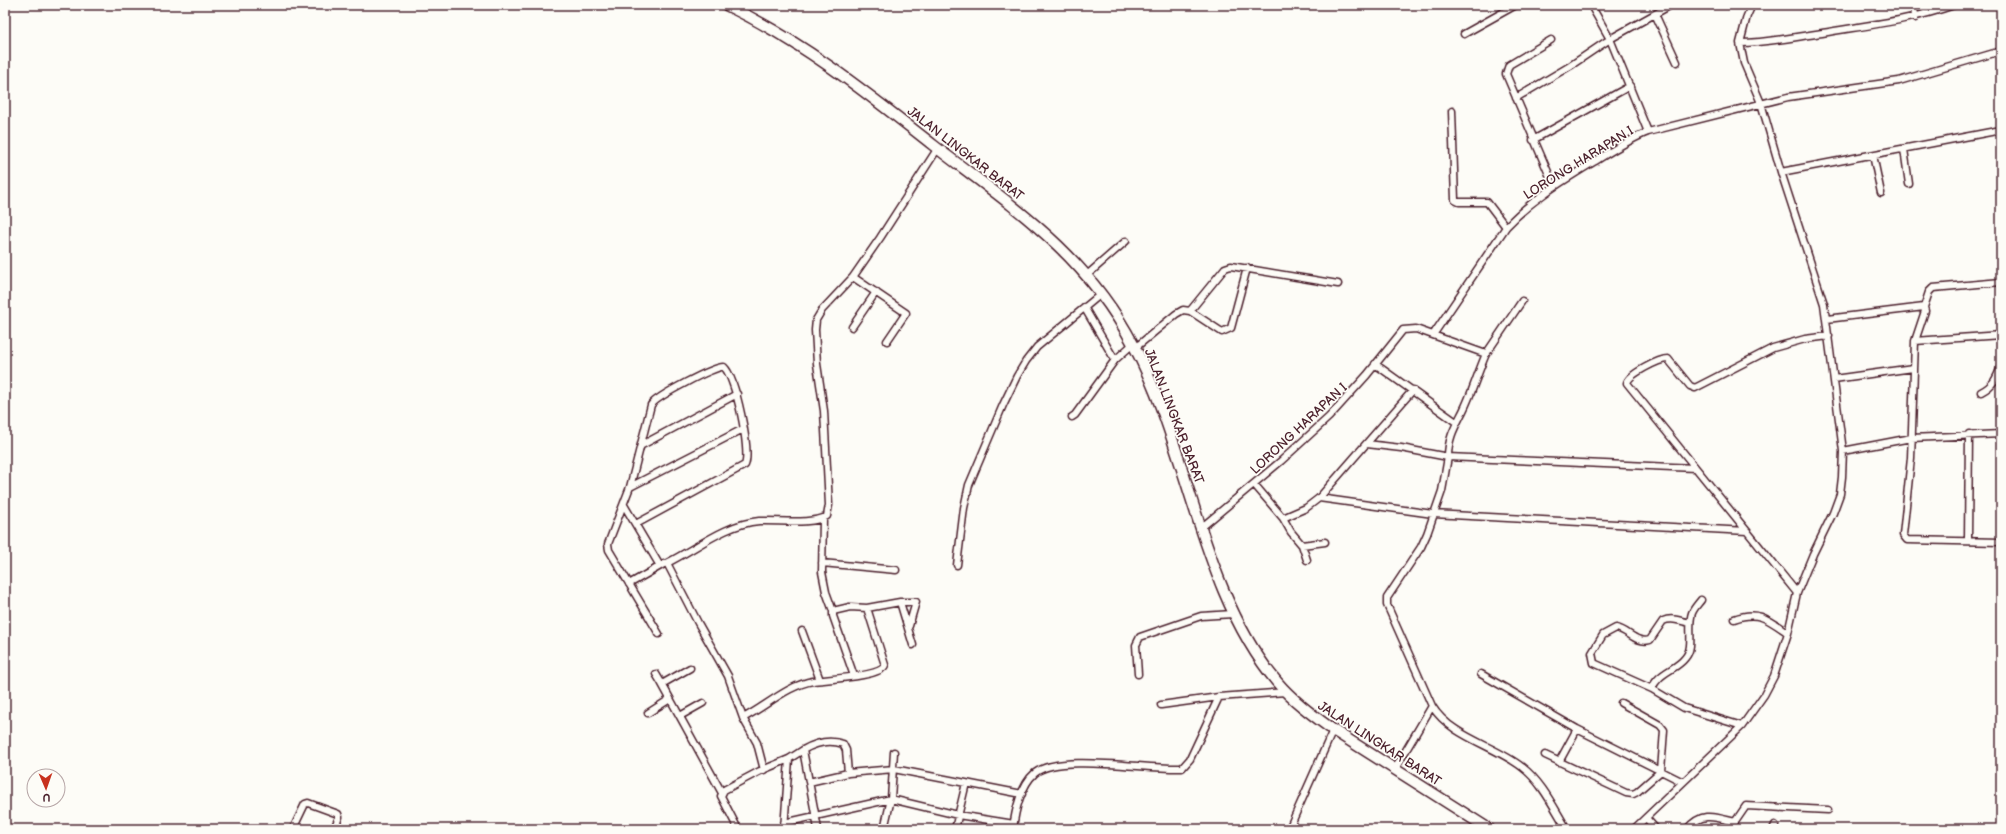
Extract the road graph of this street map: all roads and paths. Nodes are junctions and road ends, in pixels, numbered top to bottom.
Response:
1 (726, 5) edge
2 (1516, 5) edge
3 (1671, 5) edge
4 (1752, 5) edge
5 (1914, 5) edge
6 (1954, 5) edge
7 (1594, 9) dead end
8 (1655, 14) junction
9 (1915, 18) junction
10 (1464, 34) dead end
11 (1610, 39) junction
12 (1551, 40) dead end
13 (1740, 43) junction
14 (2001, 51) edge
15 (1677, 62) dead end
16 (1630, 86) junction
17 (1516, 98) junction
18 (1761, 103) junction
19 (1452, 111) dead end
20 (2001, 130) edge
21 (1648, 132) junction
22 (1533, 140) junction
23 (938, 148) junction
24 (1904, 149) junction
25 (1873, 155) junction
26 (1781, 172) junction
27 (1909, 184) dead end
28 (1554, 186) junction
29 (1881, 193) dead end
30 (1506, 227) junction
31 (1126, 241) dead end
32 (1247, 268) junction
33 (1087, 275) junction
34 (853, 277) junction
35 (2001, 282) edge
36 (1338, 284) dead end
37 (876, 292) junction
38 (1101, 294) junction
39 (1522, 301) dead end
40 (1084, 307) junction
41 (1924, 307) junction
42 (1190, 311) junction
43 (1827, 319) junction
44 (852, 327) dead end
45 (1433, 335) junction
46 (2001, 335) edge
47 (1829, 336) junction
48 (887, 341) dead end
49 (1915, 341) junction
50 (1134, 346) junction
51 (1486, 354) junction
52 (1115, 360) junction
53 (1375, 364) junction
54 (2001, 366) edge
55 (1913, 368) junction
56 (1834, 379) junction
57 (1413, 390) junction
58 (1981, 392) dead end
59 (737, 394) junction
60 (1072, 417) dead end
61 (1456, 422) junction
62 (743, 429) junction
63 (1969, 434) junction
64 (2001, 434) edge
65 (1911, 438) junction
66 (1367, 444) junction
67 (642, 445) junction
68 (1843, 450) junction
69 (1448, 457) junction
70 (1695, 468) junction
71 (1254, 484) junction
72 (630, 487) junction
73 (1319, 498) junction
74 (624, 505) junction
75 (1433, 514) junction
76 (823, 518) junction
77 (1283, 518) junction
78 (636, 524) junction
79 (1202, 527) junction
80 (1747, 531) junction
81 (1968, 540) junction
82 (1324, 542) dead end
83 (2001, 542) edge
84 (1302, 545) junction
85 (1306, 560) dead end
86 (667, 563) junction
87 (822, 563) junction
88 (957, 565) dead end
89 (660, 566) junction
90 (896, 570) dead end
91 (629, 584) junction
92 (1797, 593) junction
93 (1701, 600) dead end
94 (900, 602) junction
95 (867, 608) junction
96 (833, 610) junction
97 (1233, 614) junction
98 (1734, 619) dead end
99 (1690, 623) junction
100 (908, 627) junction
101 (802, 630) dead end
102 (1788, 633) junction
103 (659, 634) dead end
104 (913, 645) dead end
105 (690, 668) dead end
106 (656, 674) dead end
107 (1138, 674) dead end
108 (1481, 674) dead end
109 (854, 676) junction
110 (820, 680) junction
111 (662, 684) junction
112 (1652, 689) junction
113 (1286, 692) junction
114 (1218, 697) junction
115 (670, 700) junction
116 (703, 702) dead end
117 (1621, 703) dead end
118 (1161, 705) dead end
119 (1432, 706) junction
120 (648, 713) dead end
121 (680, 716) junction
122 (743, 718) junction
123 (1742, 726) junction
124 (1577, 729) junction
125 (1334, 730) junction
126 (803, 750) junction
127 (894, 752) dead end
128 (1545, 755) dead end
129 (789, 759) junction
130 (1559, 762) junction
131 (894, 769) junction
132 (1395, 769) junction
133 (764, 770) junction
134 (1661, 771) junction
135 (848, 773) junction
136 (809, 782) junction
137 (1683, 782) junction
138 (966, 783) junction
139 (722, 793) junction
140 (1022, 794) junction
141 (891, 799) junction
142 (1828, 810) dead end
143 (958, 815) junction
144 (816, 816) junction
145 (1646, 818) junction
146 (1735, 822) junction
147 (784, 826) edge
148 (1013, 827) edge
149 (293, 829) edge
150 (334, 829) edge
151 (738, 829) edge
152 (818, 829) edge
153 (884, 829) edge
154 (955, 829) edge
155 (1289, 829) edge
156 (1489, 829) edge
157 (1567, 829) edge
158 (1634, 829) edge
159 (1656, 829) edge
160 (1687, 829) edge
161 (1732, 829) edge

1 - 23 highway, JALAN LINGKAR BARAT
2 - 10 street
3 - 8 street
4 - 13 street
5 - 9 street
6 - 9 street
7 - 11 street
8 - 11 street
8 - 15 street
9 - 13 street
11 - 16 street
11 - 17 street
12 - 17 street
13 - 18 street
14 - 18 street, LORONG HARAPAN I
16 - 21 street
16 - 22 street
17 - 22 street
18 - 21 street, LORONG HARAPAN I
18 - 26 street
19 - 30 street
20 - 24 street
21 - 28 street, LORONG HARAPAN I
22 - 28 street
23 - 33 highway, JALAN LINGKAR BARAT
23 - 34 street
24 - 25 street
24 - 27 street
25 - 26 street
25 - 29 street
26 - 43 street
28 - 30 street, LORONG HARAPAN I
30 - 45 street, LORONG HARAPAN I
31 - 33 street
32 - 36 street
32 - 42 street
32 - 42 street
33 - 38 highway, JALAN LINGKAR BARAT
34 - 37 street
34 - 76 street
35 - 41 street
37 - 44 street
37 - 48 street
38 - 40 street
38 - 50 highway, JALAN LINGKAR BARAT
39 - 51 street
40 - 52 street
40 - 88 street
41 - 43 street
41 - 49 street
42 - 50 street
43 - 47 street
45 - 51 street
45 - 53 street, LORONG HARAPAN I
46 - 49 street
47 - 56 street
47 - 70 street
49 - 55 street
50 - 52 street
50 - 79 highway, JALAN LINGKAR BARAT
51 - 61 street
52 - 60 street
53 - 57 street
53 - 71 street, LORONG HARAPAN I
54 - 58 street
55 - 56 street
55 - 65 street
56 - 68 street
57 - 61 street
57 - 66 street
59 - 62 street
59 - 67 street
59 - 67 street
61 - 69 street
62 - 72 street
62 - 78 street
63 - 64 street
63 - 65 street
63 - 81 street
65 - 68 street
65 - 81 street
66 - 69 street
66 - 73 street
67 - 72 street
68 - 92 street
69 - 70 street
69 - 75 street
70 - 80 street
71 - 77 street
71 - 79 street, LORONG HARAPAN I
72 - 74 street
73 - 75 street
73 - 77 street
74 - 78 street
74 - 91 street
75 - 80 street
75 - 119 street
76 - 86 street
76 - 87 street
77 - 84 street
78 - 89 street
79 - 97 highway, JALAN LINGKAR BARAT
80 - 92 street
81 - 83 street
82 - 84 street
84 - 85 street
86 - 89 street
86 - 122 street
87 - 90 street
87 - 96 street
89 - 91 street
91 - 103 street
92 - 102 street
93 - 99 street
94 - 95 street
94 - 100 street
94 - 100 street
95 - 96 street
95 - 109 street
96 - 109 street
97 - 107 street
97 - 113 highway, JALAN LINGKAR BARAT
98 - 102 street
99 - 112 street
99 - 112 street
100 - 104 street
101 - 110 street
102 - 123 street
105 - 111 street
106 - 111 street
108 - 124 street
109 - 110 street
110 - 122 street
111 - 115 street
112 - 123 street
113 - 114 street
113 - 125 highway, JALAN LINGKAR BARAT
114 - 118 street
114 - 140 street
115 - 120 street
115 - 121 street
116 - 121 street
117 - 134 street
119 - 132 street
119 - 157 street
121 - 139 street
122 - 133 street
123 - 137 street
124 - 130 street
124 - 134 street
125 - 132 highway, JALAN LINGKAR BARAT
125 - 155 street
126 - 129 street
126 - 135 street
126 - 136 street
127 - 131 street
128 - 130 street
129 - 133 street
129 - 147 street
130 - 134 street
131 - 135 street
131 - 138 street
131 - 141 street
132 - 156 highway, JALAN LINGKAR BARAT
133 - 139 street
134 - 137 street
135 - 136 street
136 - 144 street
137 - 145 street
138 - 140 street
138 - 143 street
139 - 151 street
140 - 148 street
141 - 143 street
141 - 144 street
141 - 153 street
142 - 146 street
143 - 148 street
143 - 154 street
144 - 147 street
144 - 152 street
145 - 158 street
145 - 159 street
146 - 160 street
146 - 161 street
149 - 150 street

